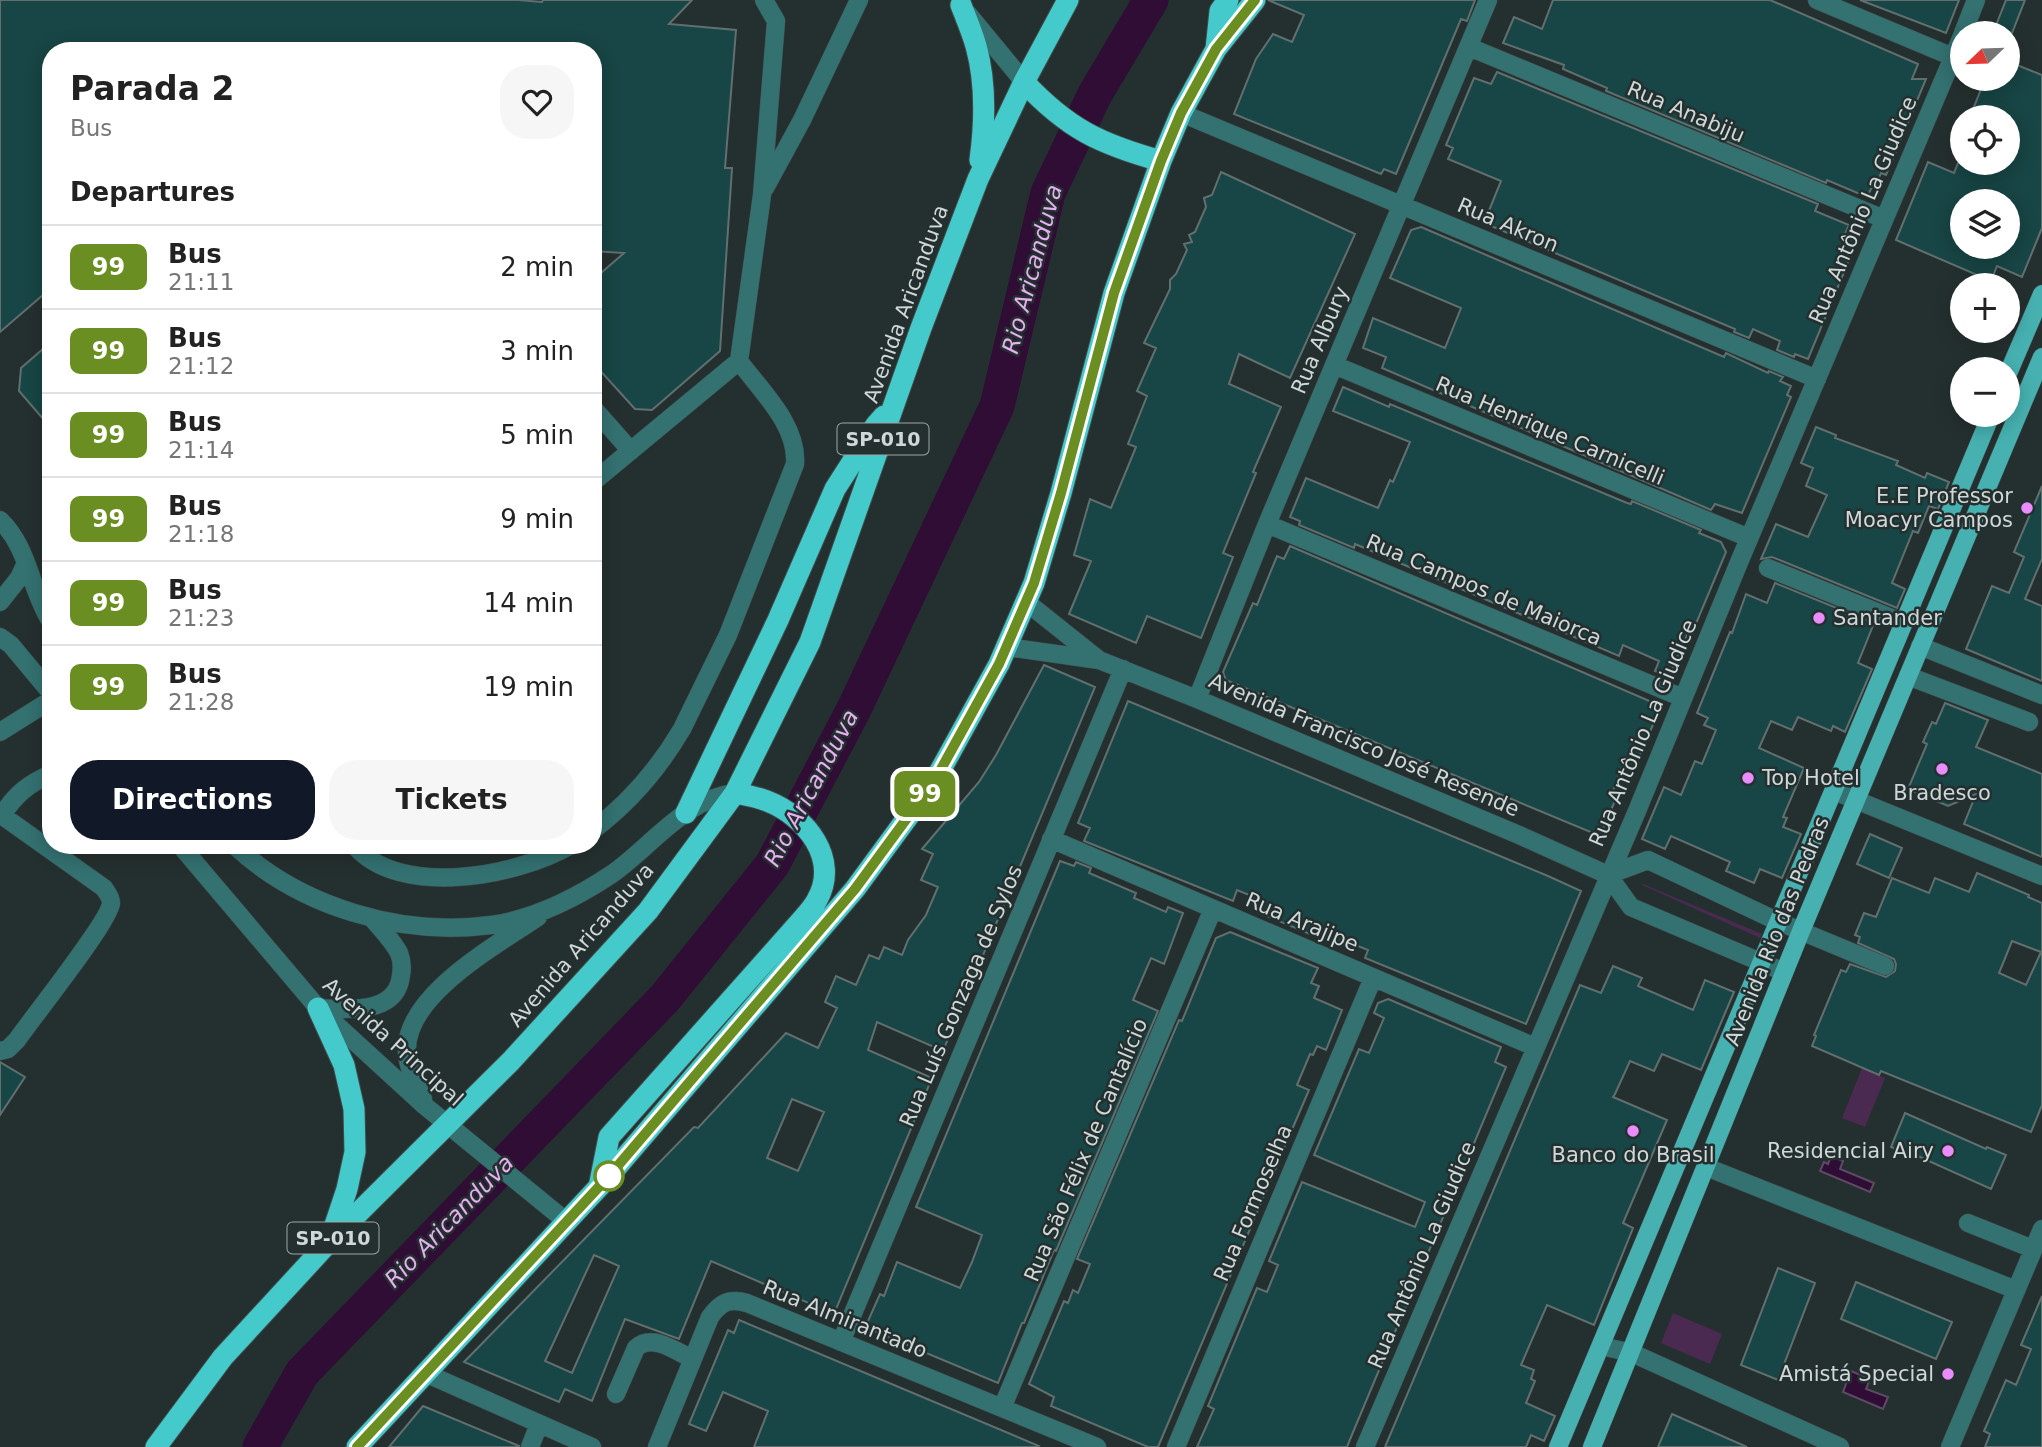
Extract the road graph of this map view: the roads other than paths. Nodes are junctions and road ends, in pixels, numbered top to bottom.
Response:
1 (764, 0) edge
2 (859, 0) edge
3 (1068, 0) edge
4 (1228, 0) edge
5 (1255, 0) edge
6 (1488, 0) edge
7 (1817, 0) edge
8 (1976, 0) edge
9 (959, 2) edge
10 (1967, 21) edge
11 (1469, 47) junction
12 (1216, 49) junction
13 (1950, 56) edge
14 (1950, 64) edge
15 (1024, 82) junction
16 (1181, 113) junction
17 (1161, 161) junction
18 (978, 179) junction
19 (762, 195) junction
20 (1403, 206) junction
21 (1884, 219) junction
22 (2042, 294) edge
23 (2015, 357) edge
24 (2042, 357) edge
25 (739, 361) junction
26 (1334, 365) junction
27 (1817, 379) junction
28 (895, 404) junction
29 (602, 418) edge
30 (1986, 427) edge
31 (631, 451) junction
32 (602, 475) edge
33 (0, 520) edge
34 (1267, 524) junction
35 (1749, 538) junction
36 (26, 563) junction
37 (1768, 568) dead end
38 (0, 601) edge
39 (1025, 601) junction
40 (42, 606) edge
41 (1904, 623) junction
42 (0, 637) edge
43 (1920, 646) junction
44 (1007, 647) junction
45 (1100, 660) junction
46 (1123, 669) junction
47 (1908, 676) junction
48 (42, 682) edge
49 (2042, 695) edge
50 (1683, 698) junction
51 (1197, 699) junction
52 (42, 705) edge
53 (2029, 722) dead end
54 (0, 732) edge
55 (42, 778) edge
56 (1833, 791) junction
57 (745, 795) junction
58 (1857, 800) junction
59 (686, 813) junction
60 (1, 814) edge
61 (602, 823) edge
62 (1051, 839) junction
63 (42, 843) edge
64 (57, 854) edge
65 (188, 854) edge
66 (243, 854) edge
67 (364, 854) edge
68 (553, 854) edge
69 (1608, 875) junction
70 (2042, 876) edge
71 (553, 908) junction
72 (1213, 909) junction
73 (372, 918) junction
74 (1779, 922) junction
75 (1801, 930) junction
76 (1762, 962) junction
77 (1885, 966) dead end
78 (1784, 972) junction
79 (1373, 978) junction
80 (318, 1008) junction
81 (1535, 1047) junction
82 (0, 1051) edge
83 (425, 1106) junction
84 (457, 1130) junction
85 (1706, 1167) junction
86 (599, 1187) junction
87 (567, 1222) junction
88 (1968, 1223) dead end
89 (2042, 1229) edge
90 (329, 1242) junction
91 (2033, 1249) junction
92 (2017, 1290) junction
93 (841, 1342) junction
94 (1601, 1346) junction
95 (1632, 1353) junction
96 (692, 1359) junction
97 (425, 1373) junction
98 (616, 1394) dead end
99 (1002, 1408) junction
100 (539, 1424) junction
101 (156, 1447) edge
102 (357, 1447) edge
103 (530, 1447) edge
104 (592, 1447) edge
105 (657, 1447) edge
106 (1097, 1447) edge
107 (1176, 1447) edge
108 (1365, 1447) edge
109 (1558, 1447) edge
110 (1592, 1447) edge
111 (1840, 1447) edge
112 (1950, 1447) edge

1 - 19 street
2 - 19 street
3 - 15 highway, Avenida Aricanduva / SP-010
4 - 12 highway
5 - 12 highway
6 - 11 street, Rua Albury
7 - 13 street
8 - 10 street, Rua Antônio La Giudice
9 - 15 street
9 - 18 highway
11 - 20 street, Rua Albury
11 - 21 street, Rua Anabiju
12 - 16 highway
14 - 21 street, Rua Antônio La Giudice
15 - 17 highway
15 - 18 highway, Avenida Aricanduva / SP-010
16 - 17 highway
16 - 20 street, Rua Akron
17 - 39 highway
18 - 28 highway, Avenida Aricanduva / SP-010
19 - 25 street
20 - 26 street, Rua Albury
20 - 27 street, Rua Akron
21 - 27 street, Rua Antônio La Giudice
22 - 23 main road
24 - 43 main road, Avenida Rio das Pedras
25 - 31 street
25 - 61 street
26 - 34 street, Rua Albury
26 - 35 street, Rua Henrique Carnicelli
27 - 35 street, Rua Antônio La Giudice
28 - 57 highway, Avenida Aricanduva / SP-010
28 - 59 highway
29 - 31 street
30 - 41 main road, Avenida Rio das Pedras
31 - 32 street
33 - 36 street
34 - 50 street, Rua Campos de Maiorca
34 - 51 street, Rua Albury
35 - 50 street, Rua Antônio La Giudice
36 - 38 street
36 - 40 street
37 - 41 street
39 - 44 highway
39 - 45 street, Avenida Francisco José Resende
41 - 56 main road, Avenida Rio das Pedras
42 - 48 street
43 - 47 main road, Avenida Rio das Pedras
43 - 49 street
44 - 45 street, Avenida Francisco José Resende
44 - 86 highway
45 - 46 street, Avenida Francisco José Resende
46 - 51 street, Avenida Francisco José Resende
46 - 62 street, Rua Luís Gonzaga de Sylos
47 - 53 street
47 - 58 main road, Avenida Rio das Pedras
50 - 69 street, Rua Antônio La Giudice
51 - 69 street, Avenida Francisco José Resende
52 - 54 street
55 - 60 street
56 - 58 street
56 - 74 main road, Avenida Rio das Pedras
57 - 59 street
57 - 84 highway, Avenida Aricanduva / SP-010
57 - 86 highway
58 - 70 street
58 - 75 main road, Avenida Rio das Pedras
59 - 71 street
60 - 63 street
62 - 72 street, Rua Arajipe
62 - 93 street, Rua Luís Gonzaga de Sylos
64 - 82 street
65 - 80 street, Avenida Principal
66 - 73 street
67 - 68 street
69 - 74 street
69 - 76 street
69 - 81 street, Rua Antônio La Giudice
71 - 73 street
71 - 83 street
72 - 79 street, Rua Arajipe
72 - 99 street, Rua São Félix de Cantalício
73 - 80 street
74 - 75 street
74 - 76 main road, Avenida Rio das Pedras
75 - 77 street
75 - 78 main road, Avenida Rio das Pedras
76 - 78 street
76 - 94 main road, Avenida Rio das Pedras
78 - 85 main road, Avenida Rio das Pedras
79 - 81 street, Rua Arajipe
79 - 107 street, Rua Formoselha
80 - 83 street, Avenida Principal
80 - 90 highway
81 - 108 street, Rua Antônio La Giudice
83 - 84 street, Avenida Principal
84 - 87 street, Avenida Principal
84 - 90 highway, Avenida Aricanduva / SP-010
85 - 92 street
85 - 95 main road, Avenida Rio das Pedras
86 - 87 highway
87 - 97 highway
88 - 91 street
89 - 91 street
90 - 101 highway, Avenida Aricanduva / SP-010
91 - 92 street
92 - 112 street
93 - 96 street, Rua Almirantado
93 - 99 street, Rua Almirantado
94 - 95 street
94 - 109 main road, Avenida Rio das Pedras
95 - 110 main road, Avenida Rio das Pedras
95 - 111 street
96 - 98 street
96 - 105 street, Rua Almirantado
97 - 100 street
97 - 102 highway
99 - 106 street, Rua Almirantado
100 - 103 street
100 - 104 street

